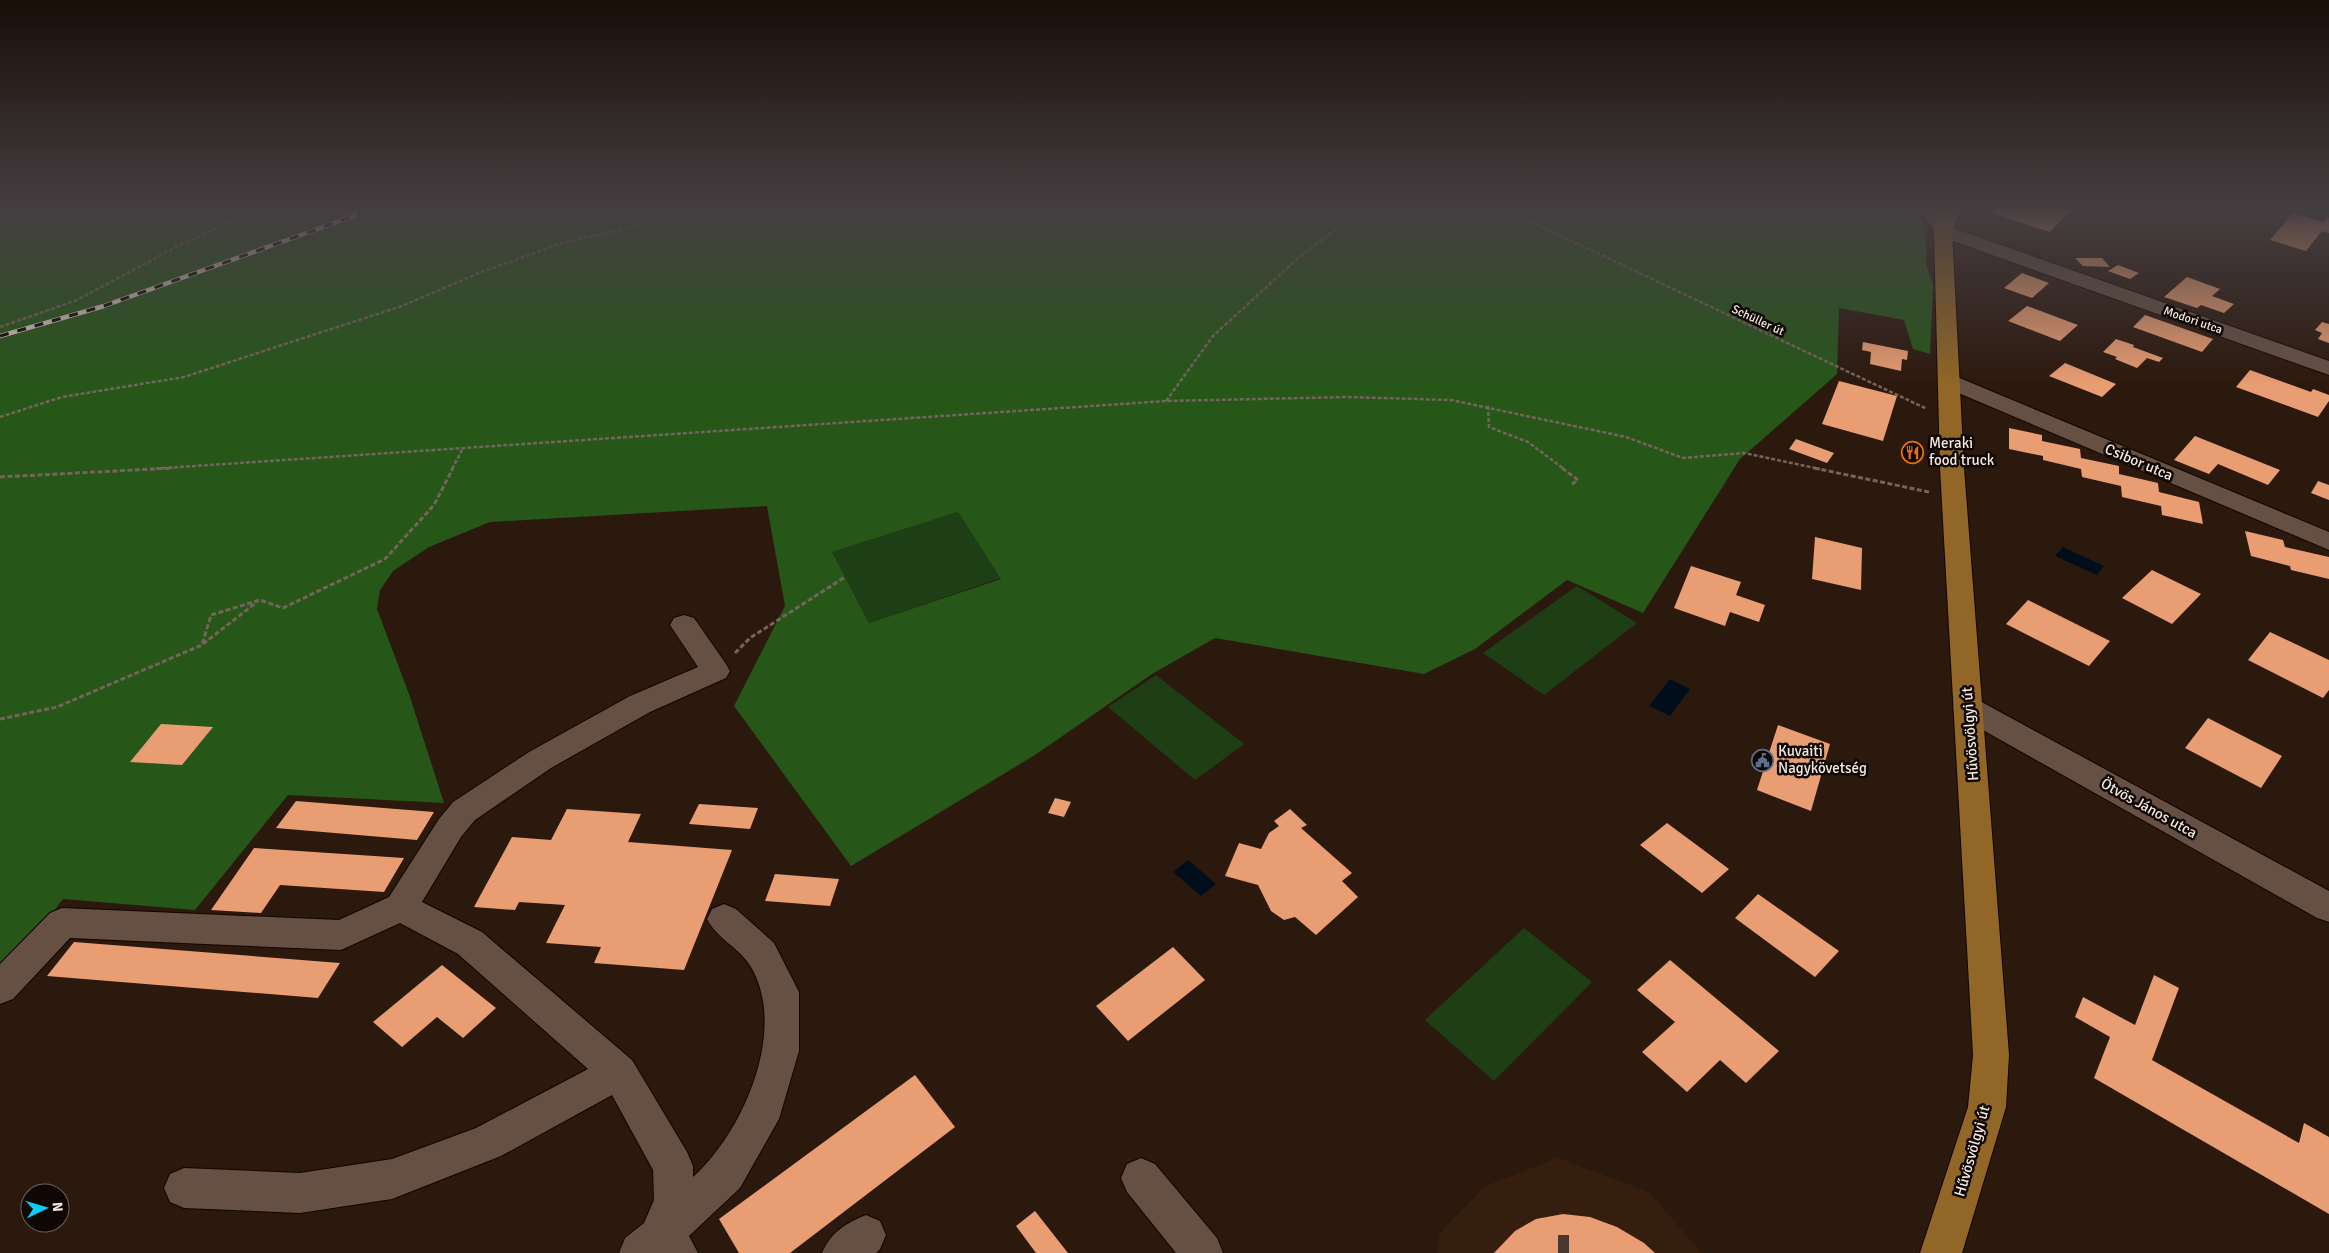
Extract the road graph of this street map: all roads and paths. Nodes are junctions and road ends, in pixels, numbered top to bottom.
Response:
1 (138, 267) edge
2 (494, 267) edge
3 (1288, 267) edge
4 (1628, 267) edge
5 (1945, 267) edge
6 (2044, 267) edge
7 (0, 326) edge
8 (2329, 368) edge
9 (1950, 381) junction
10 (1166, 401) junction
11 (1488, 406) junction
12 (0, 417) edge
13 (1950, 420) junction
14 (463, 449) junction
15 (0, 477) edge
16 (1572, 484) dead end
17 (1954, 498) junction
18 (2329, 542) edge
19 (845, 577) dead end
20 (260, 600) junction
21 (684, 625) dead end
22 (202, 644) junction
23 (716, 671) junction
24 (1968, 708) junction
25 (0, 719) edge
26 (401, 907) junction
27 (2329, 908) edge
28 (724, 918) dead end
29 (0, 988) edge
30 (618, 1072) junction
31 (1141, 1178) dead end
32 (184, 1188) dead end
33 (658, 1248) edge
34 (1202, 1253) edge
35 (1941, 1253) edge

1 - 7 path
2 - 12 path
3 - 10 path
4 - 13 path, Schüller út
5 - 9 main road, Hűvösvölgyi út
6 - 8 street, Modori utca
9 - 13 main road, Hűvösvölgyi út
9 - 18 street, Csibor utca
10 - 11 path
10 - 14 path
11 - 16 path
11 - 17 path
13 - 17 main road, Hűvösvölgyi út
14 - 15 path
14 - 20 path
17 - 24 main road, Hűvösvölgyi út
19 - 23 path
20 - 22 path
20 - 22 path
21 - 23 street
22 - 25 path
23 - 26 street
24 - 27 street, Ötvös János utca
24 - 35 main road, Hűvösvölgyi út
26 - 29 street
26 - 30 street
28 - 33 street
30 - 32 street
30 - 33 street
31 - 34 street

